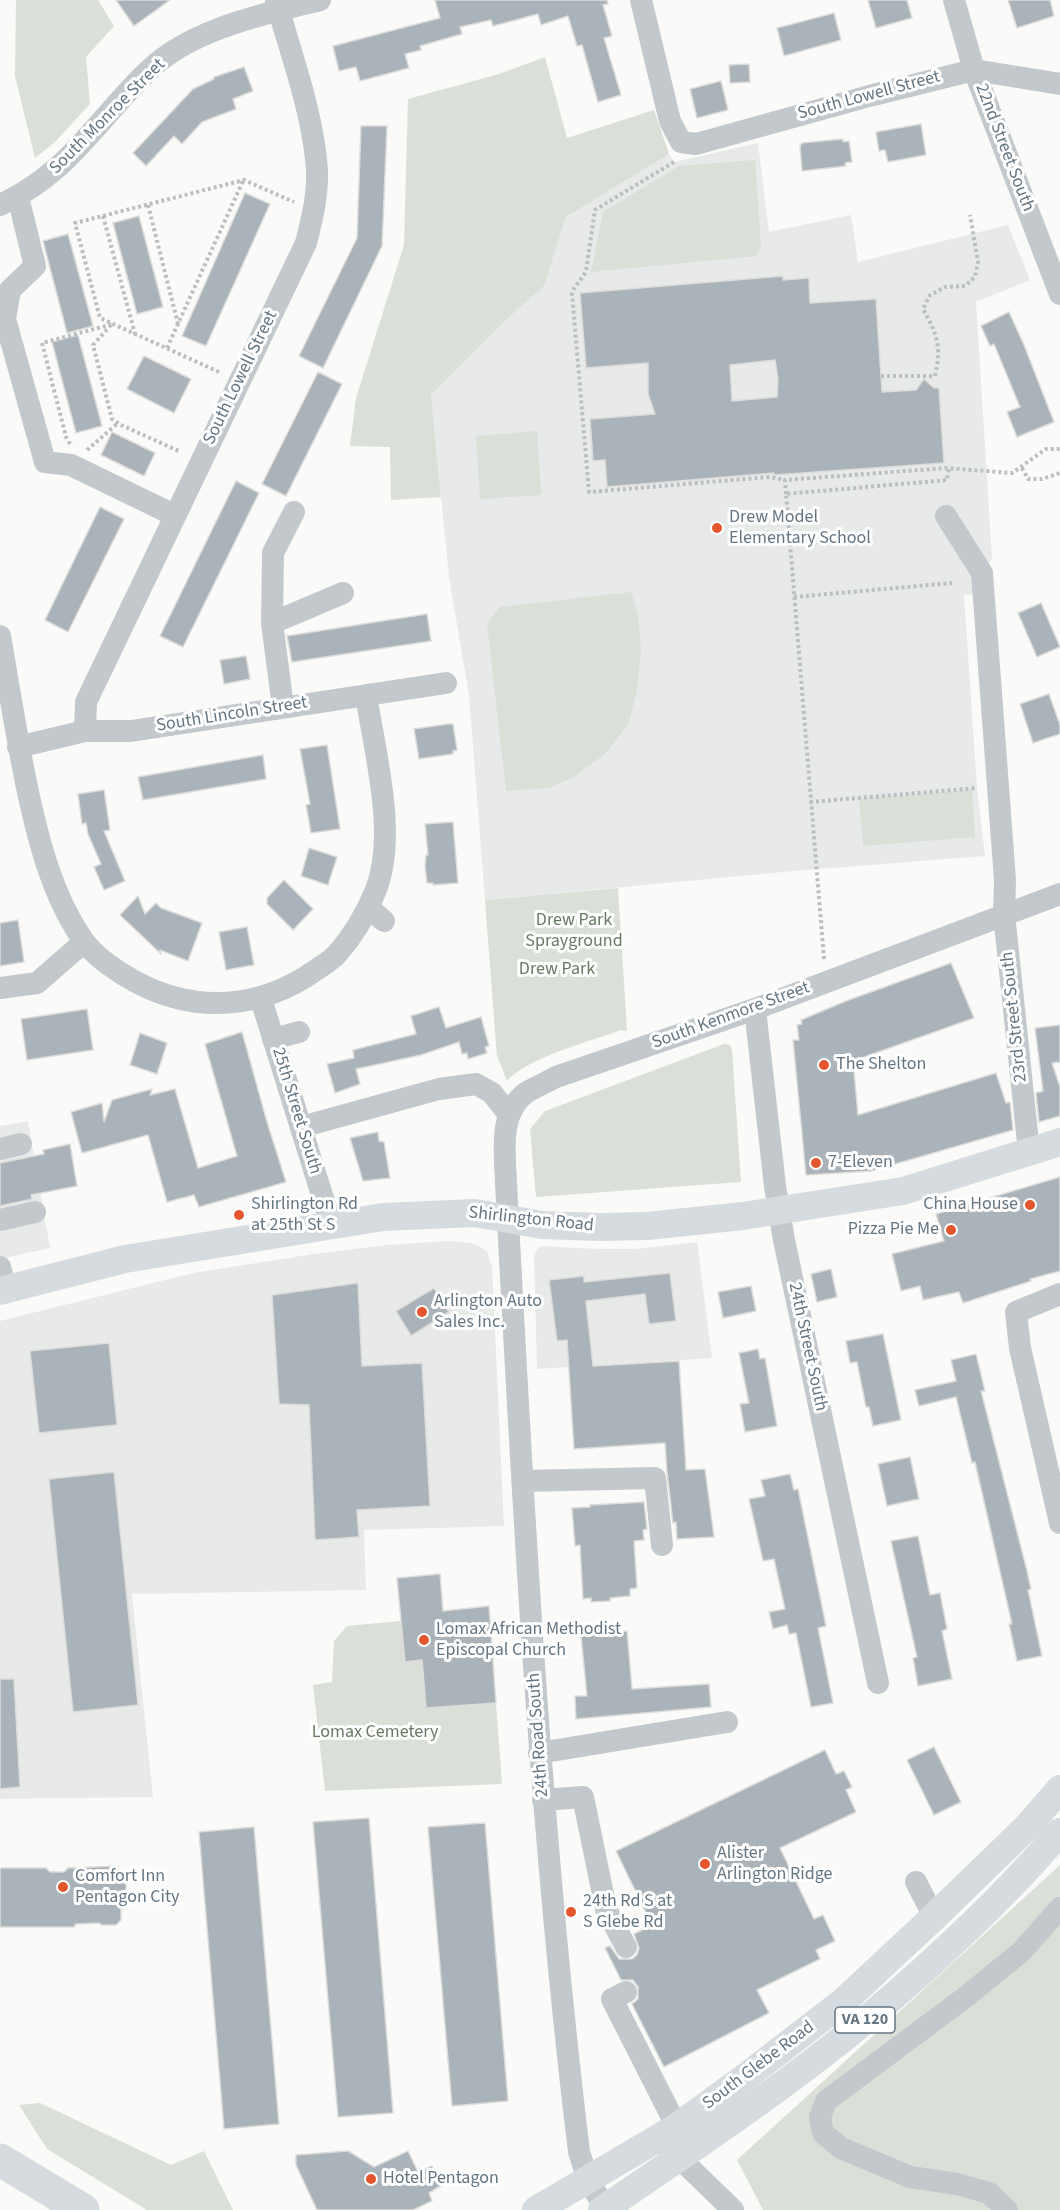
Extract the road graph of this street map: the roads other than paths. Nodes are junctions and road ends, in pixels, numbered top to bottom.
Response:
1 (320, 0) edge
2 (640, 0) edge
3 (954, 0) edge
4 (278, 5) edge
5 (974, 70) junction
6 (1060, 84) edge
7 (9, 201) edge
8 (1060, 294) edge
9 (294, 512) dead end
10 (174, 515) junction
11 (946, 516) dead end
12 (343, 593) dead end
13 (272, 623) junction
14 (0, 636) edge
15 (446, 683) dead end
16 (366, 695) junction
17 (284, 707) junction
18 (85, 731) junction
19 (18, 747) junction
20 (1060, 894) edge
21 (1004, 914) junction
22 (84, 942) junction
23 (0, 988) edge
24 (261, 999) junction
25 (755, 1009) junction
26 (299, 1032) dead end
27 (273, 1039) junction
28 (509, 1115) junction
29 (301, 1127) junction
30 (1060, 1142) edge
31 (1029, 1152) junction
32 (778, 1209) junction
33 (35, 1212) dead end
34 (508, 1219) junction
35 (0, 1220) edge
36 (331, 1224) junction
37 (2, 1282) edge
38 (1060, 1294) edge
39 (524, 1481) junction
40 (1060, 1523) edge
41 (662, 1545) dead end
42 (878, 1683) dead end
43 (727, 1722) dead end
44 (539, 1753) junction
45 (1060, 1789) edge
46 (543, 1800) junction
47 (1060, 1832) edge
48 (916, 1882) dead end
49 (1060, 1908) edge
50 (934, 1917) junction
51 (626, 1947) dead end
52 (626, 1992) dead end
53 (667, 2133) junction
54 (678, 2157) junction
55 (0, 2160) edge
56 (588, 2180) junction
57 (603, 2209) edge
58 (83, 2210) edge
59 (536, 2210) edge
60 (733, 2210) edge
61 (1007, 2210) edge

1 - 4 street, South Monroe Street
2 - 5 street, South Lowell Street
3 - 5 street, 22nd Street South
4 - 7 street, South Monroe Street
4 - 10 street, South Lowell Street
5 - 6 street, South Lowell Street
5 - 8 street, 22nd Street South
7 - 10 street
9 - 13 street
10 - 18 street, South Lowell Street
11 - 21 street, 23rd Street South
12 - 13 street
13 - 17 street
14 - 19 street
15 - 16 street, South Lincoln Street
16 - 17 street, South Lincoln Street
16 - 24 street
17 - 18 street, South Lincoln Street
18 - 19 street, South Lincoln Street
19 - 22 street
20 - 21 street, South Kenmore Street
21 - 25 street, South Kenmore Street
21 - 31 street, 23rd Street South
22 - 23 street
22 - 24 street
24 - 27 street, 25th Street South
25 - 28 street, South Kenmore Street
25 - 32 street, 24th Street South
26 - 27 street
27 - 29 street, 25th Street South
28 - 29 street
28 - 34 street
29 - 36 street, 25th Street South
30 - 31 main road, Shirlington Road
31 - 32 main road, Shirlington Road
32 - 34 main road, Shirlington Road
32 - 42 street, 24th Street South
33 - 35 street
34 - 36 main road, Shirlington Road
34 - 39 street, 24th Road South
36 - 37 main road, Shirlington Road
38 - 40 street
39 - 41 street
39 - 44 street, 24th Road South
43 - 44 street
44 - 46 street, 24th Road South
45 - 50 main road, South Glebe Road / VA 120
46 - 51 street
46 - 56 street, 24th Road South
47 - 54 main road, South Glebe Road / VA 120
48 - 50 street
49 - 61 street
50 - 53 main road, South Glebe Road / VA 120
52 - 53 street
53 - 54 street
53 - 56 main road, South Glebe Road / VA 120
54 - 57 main road, South Glebe Road / VA 120
54 - 60 street
55 - 58 highway
56 - 57 street, 24th Road South
56 - 59 main road, South Glebe Road / VA 120

